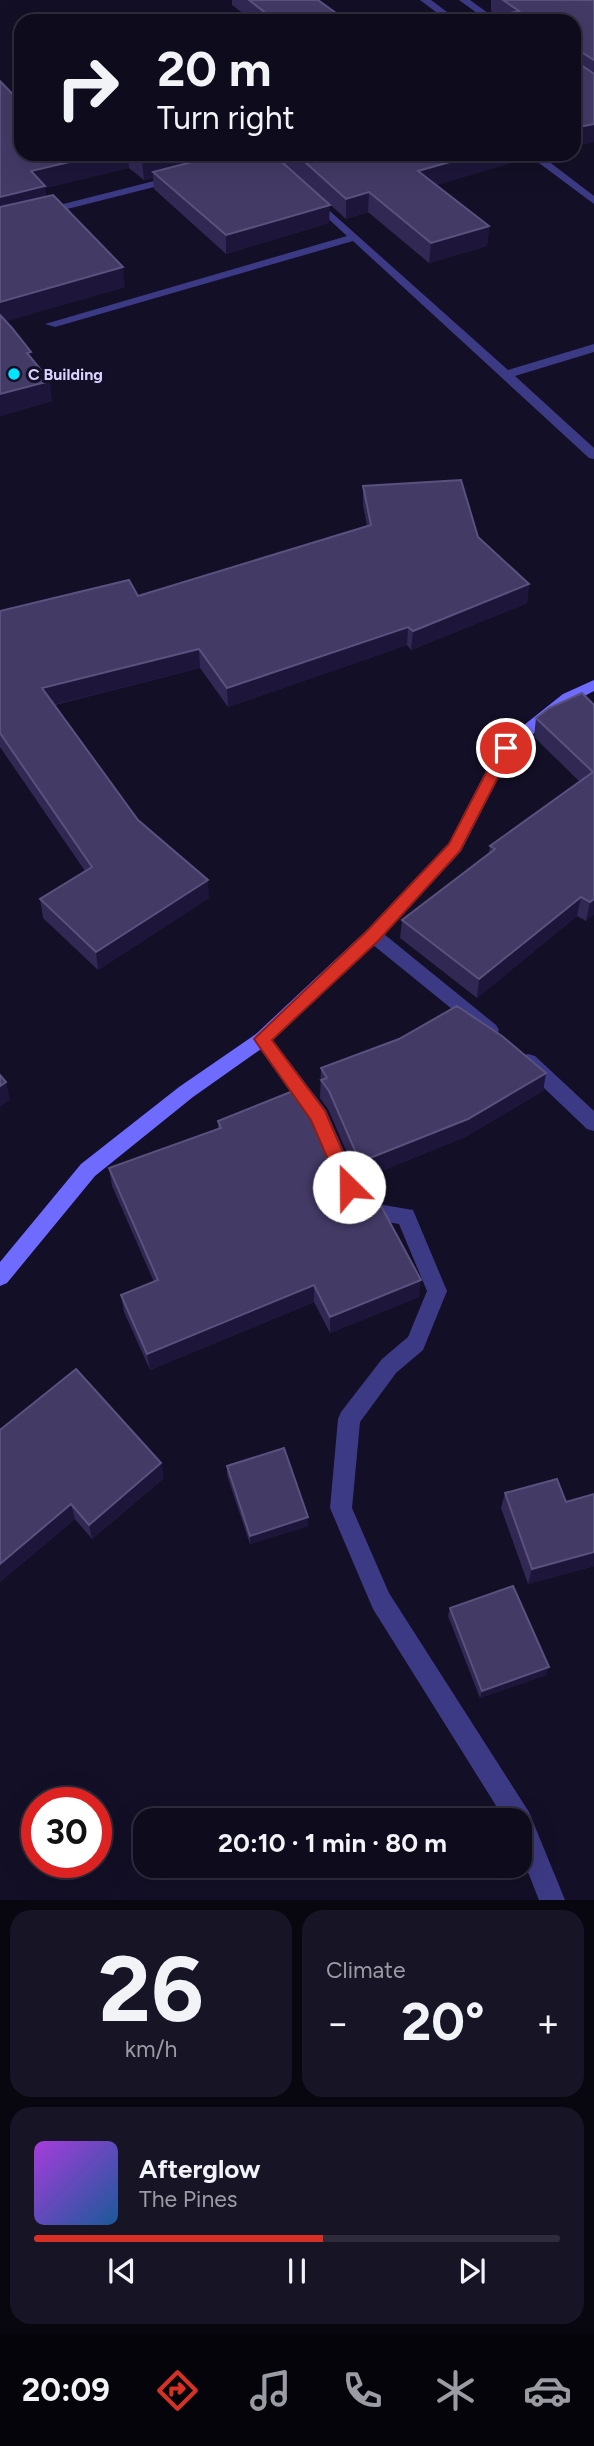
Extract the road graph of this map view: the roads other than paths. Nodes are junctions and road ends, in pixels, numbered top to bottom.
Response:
1 (425, 0) edge
2 (464, 0) edge
3 (444, 14) edge
4 (484, 14) edge
5 (540, 161) edge
6 (186, 176) edge
7 (305, 192) edge
8 (594, 201) edge
9 (0, 223) edge
10 (355, 237) junction
11 (51, 324) dead end
12 (594, 348) edge
13 (506, 375) junction
14 (594, 456) edge
15 (594, 685) edge
16 (373, 935) junction
17 (262, 1039) junction
18 (594, 1123) edge
19 (0, 1278) edge
20 (511, 1808) edge
21 (532, 1852) edge
22 (552, 1900) edge

1 - 3 street
2 - 4 street
5 - 8 street
6 - 9 street
7 - 10 street
10 - 11 street
10 - 13 street
12 - 13 street
13 - 14 street
15 - 16 street
16 - 17 street
16 - 18 street
17 - 19 street
17 - 20 street
21 - 22 street

